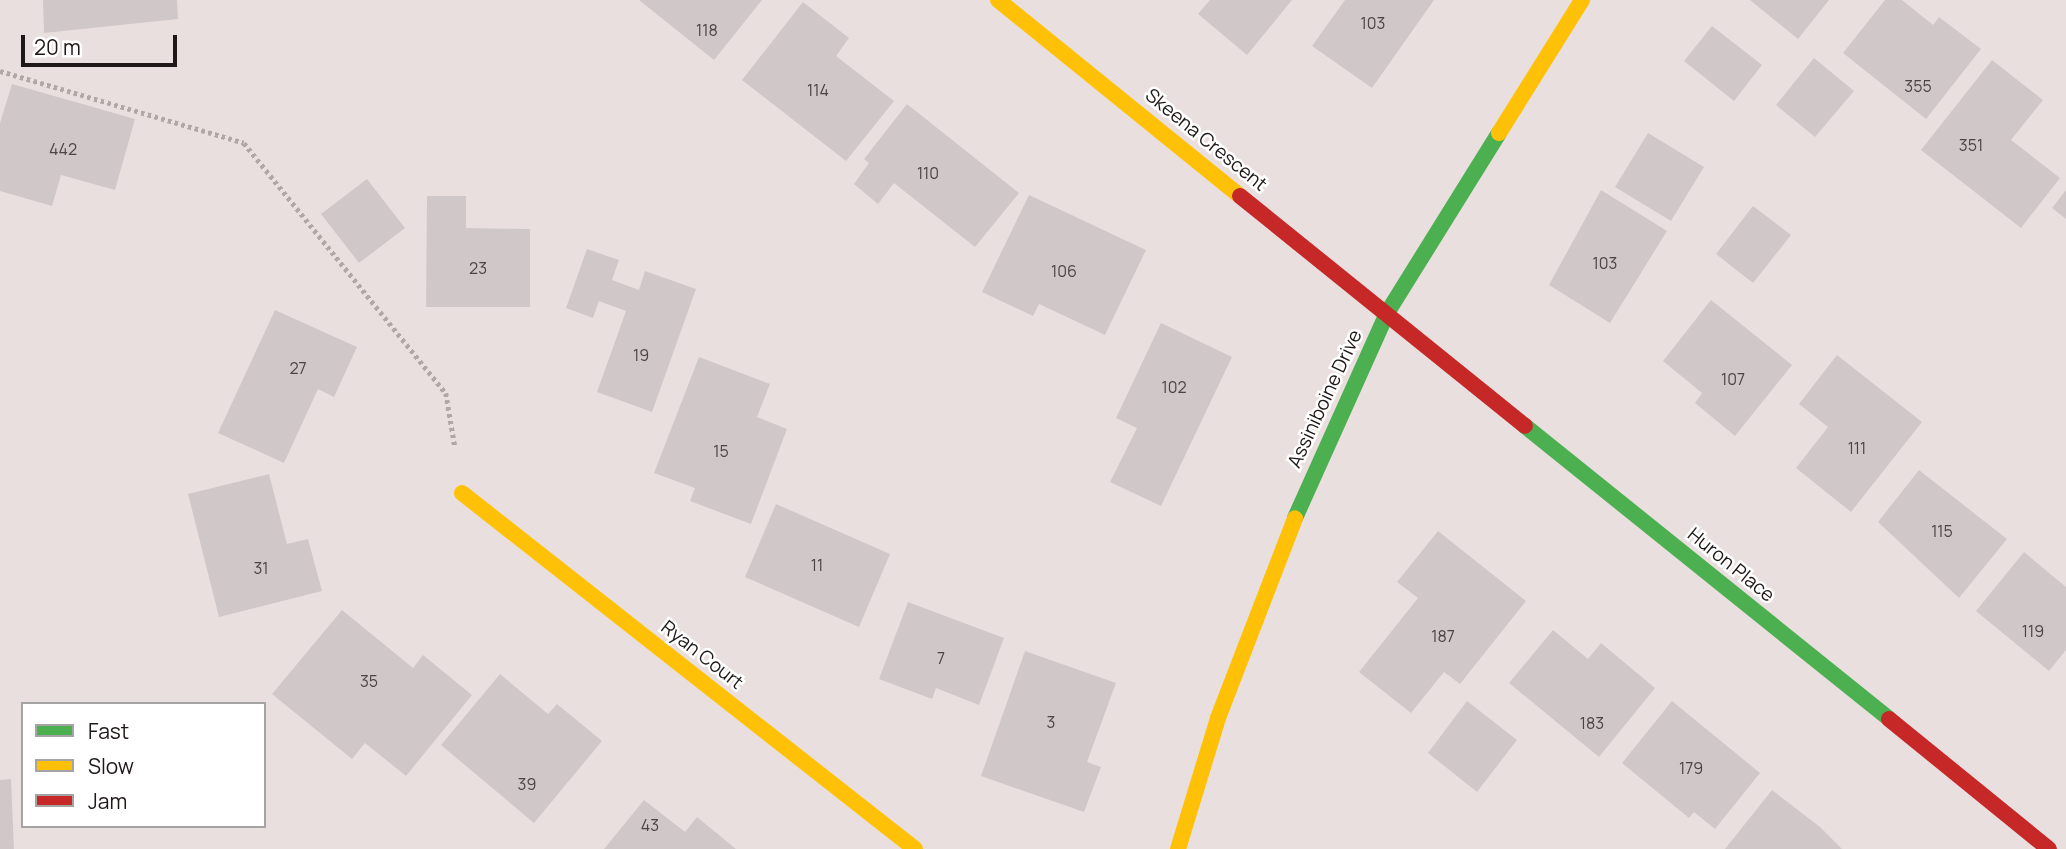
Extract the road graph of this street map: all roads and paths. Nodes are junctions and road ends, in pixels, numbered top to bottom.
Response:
1 (998, 0) edge
2 (1582, 0) edge
3 (0, 71) edge
4 (1387, 313) junction
5 (462, 493) joint
6 (915, 849) edge
7 (1178, 849) edge
8 (2049, 849) edge

1 - 4 street, Skeena Crescent
2 - 4 street, Assiniboine Drive
3 - 5 path
4 - 7 street, Assiniboine Drive
4 - 8 street, Huron Place
5 - 6 street, Ryan Court

